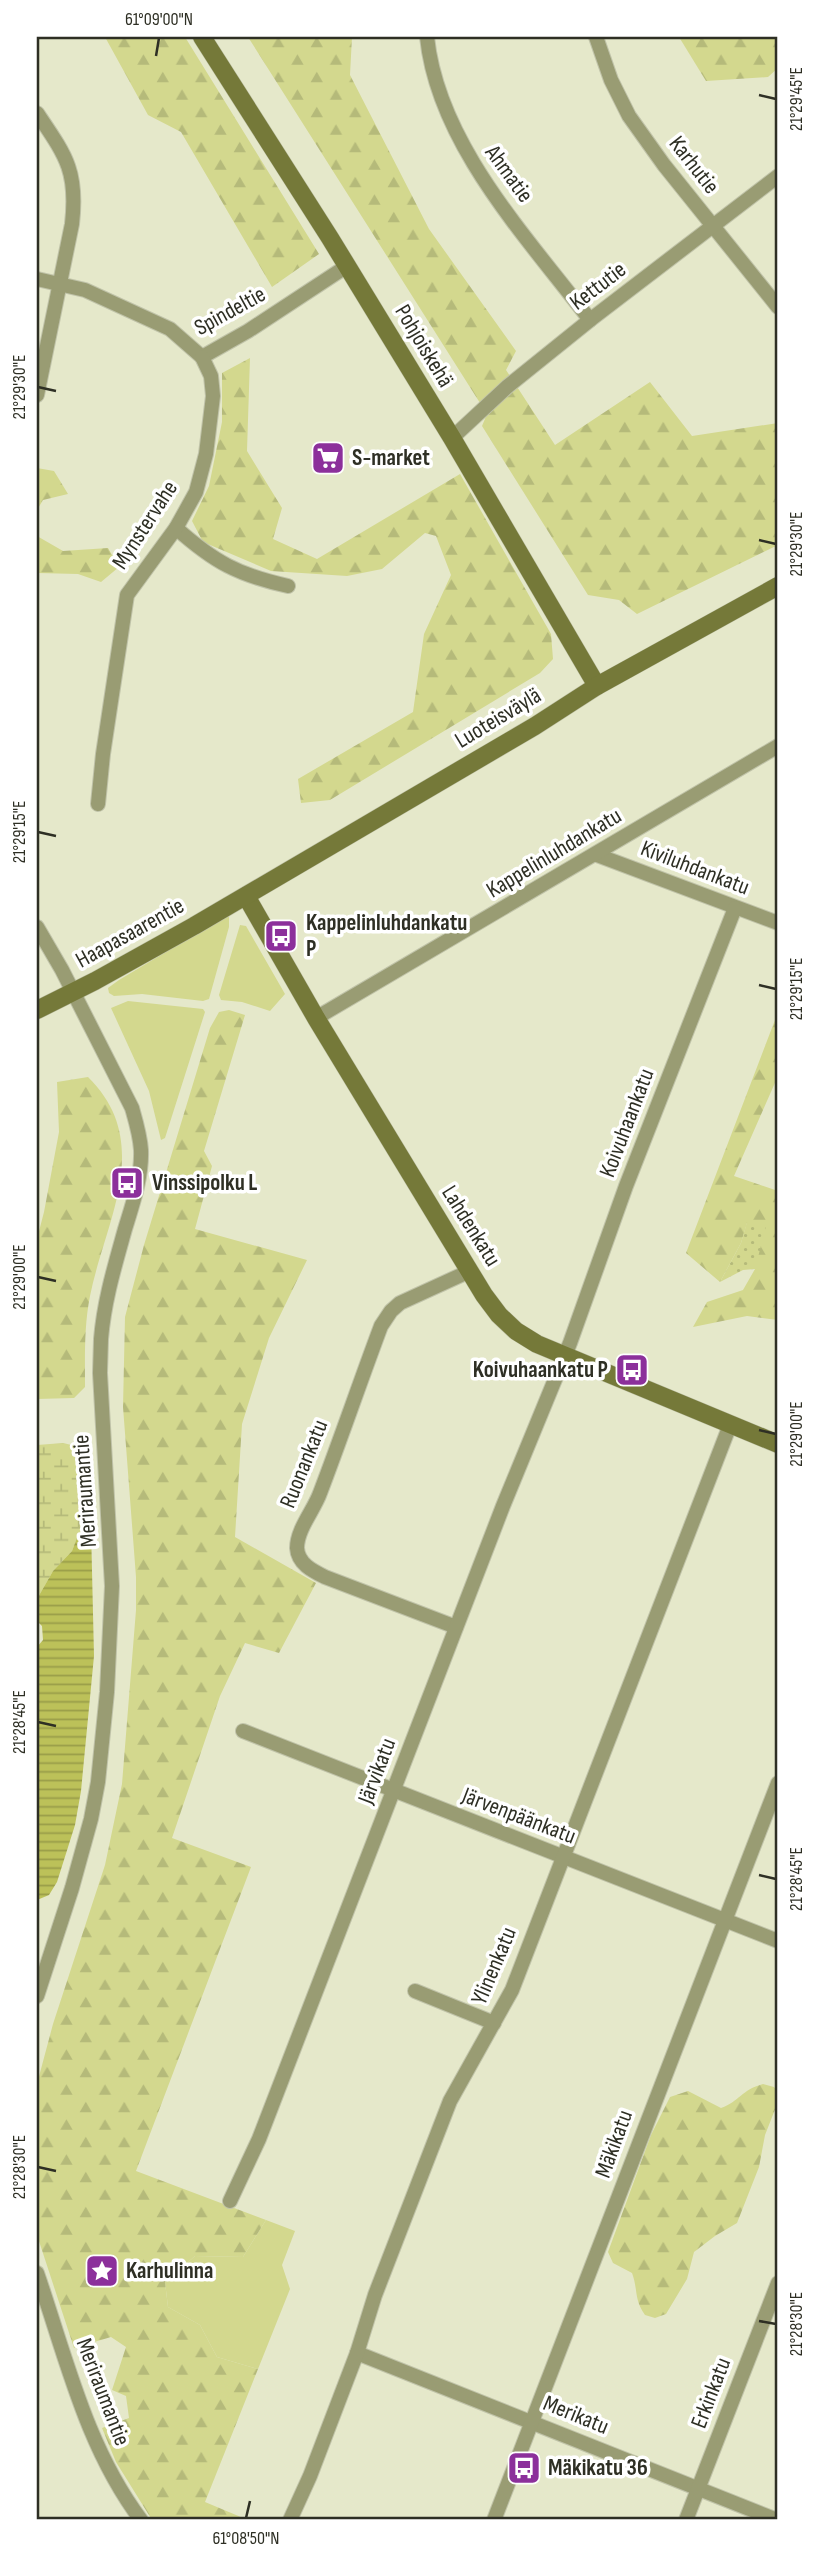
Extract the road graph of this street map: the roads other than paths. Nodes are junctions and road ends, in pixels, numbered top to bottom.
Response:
1 (202, 37) edge
2 (427, 37) edge
3 (596, 37) edge
4 (37, 113) edge
5 (778, 176) edge
6 (714, 227) junction
7 (346, 266) junction
8 (37, 279) edge
9 (59, 283) junction
10 (778, 307) edge
11 (590, 320) junction
12 (202, 357) junction
13 (37, 395) edge
14 (452, 439) junction
15 (176, 528) junction
16 (288, 586) dead end
17 (778, 586) edge
18 (597, 686) junction
19 (778, 746) edge
20 (98, 804) dead end
21 (597, 855) junction
22 (246, 896) junction
23 (735, 908) junction
24 (778, 923) edge
25 (37, 927) edge
26 (74, 992) junction
27 (37, 1010) edge
28 (316, 1018) junction
29 (470, 1271) junction
30 (564, 1356) junction
31 (730, 1424) junction
32 (778, 1444) edge
33 (456, 1627) junction
34 (243, 1731) dead end
35 (778, 1783) edge
36 (393, 1791) junction
37 (562, 1857) junction
38 (727, 1921) junction
39 (778, 1941) edge
40 (415, 1990) dead end
41 (37, 1997) edge
42 (494, 2024) junction
43 (230, 2201) dead end
44 (37, 2273) edge
45 (778, 2283) edge
46 (357, 2353) junction
47 (532, 2422) junction
48 (698, 2489) junction
49 (141, 2520) edge
50 (290, 2520) edge
51 (494, 2520) edge
52 (686, 2520) edge
53 (777, 2520) edge

1 - 7 main road, Pohjoiskehä
2 - 11 street, Ahmatie
3 - 6 street, Karhutie
4 - 9 street
5 - 6 street, Kettutie
6 - 10 street, Karhutie
6 - 11 street, Kettutie
7 - 12 street, Spindeltie
7 - 14 main road, Pohjoiskehä
8 - 9 street, Spindeltie
9 - 12 street, Spindeltie
9 - 13 street
11 - 14 street, Kettutie
12 - 15 street, Mynstervahe
14 - 18 main road, Pohjoiskehä
15 - 16 street
15 - 20 street, Mynstervahe
17 - 18 main road, Luoteisväylä
18 - 22 main road, Luoteisväylä
19 - 21 street, Kappelinluhdankatu
21 - 23 street, Kiviluhdankatu
21 - 28 street, Kappelinluhdankatu
22 - 26 main road, Haapasaarentie
22 - 28 main road, Lahdenkatu
23 - 24 street, Kiviluhdankatu
23 - 30 street, Koivuhaankatu
25 - 26 street, Meriraumantie
26 - 27 main road, Haapasaarentie
26 - 41 street, Meriraumantie
28 - 29 main road, Lahdenkatu
29 - 30 main road, Lahdenkatu
29 - 33 street, Ruonankatu
30 - 31 main road, Lahdenkatu
30 - 33 street, Järvikatu
31 - 32 main road, Lahdenkatu
31 - 37 street, Ylinenkatu
33 - 36 street, Järvikatu
34 - 36 street, Järvenpäänkatu
35 - 38 street, Mäkikatu
36 - 37 street, Järvenpäänkatu
36 - 43 street, Järvikatu
37 - 38 street, Järvenpäänkatu
37 - 42 street, Ylinenkatu
38 - 39 street, Järvenpäänkatu
38 - 47 street, Mäkikatu
40 - 42 street
42 - 46 street, Ylinenkatu
44 - 49 street, Meriraumantie
45 - 48 street, Erkinkatu
46 - 47 street, Merikatu
46 - 50 street, Ylinenkatu
47 - 48 street, Merikatu
47 - 51 street, Mäkikatu
48 - 52 street, Erkinkatu
48 - 53 street, Merikatu

